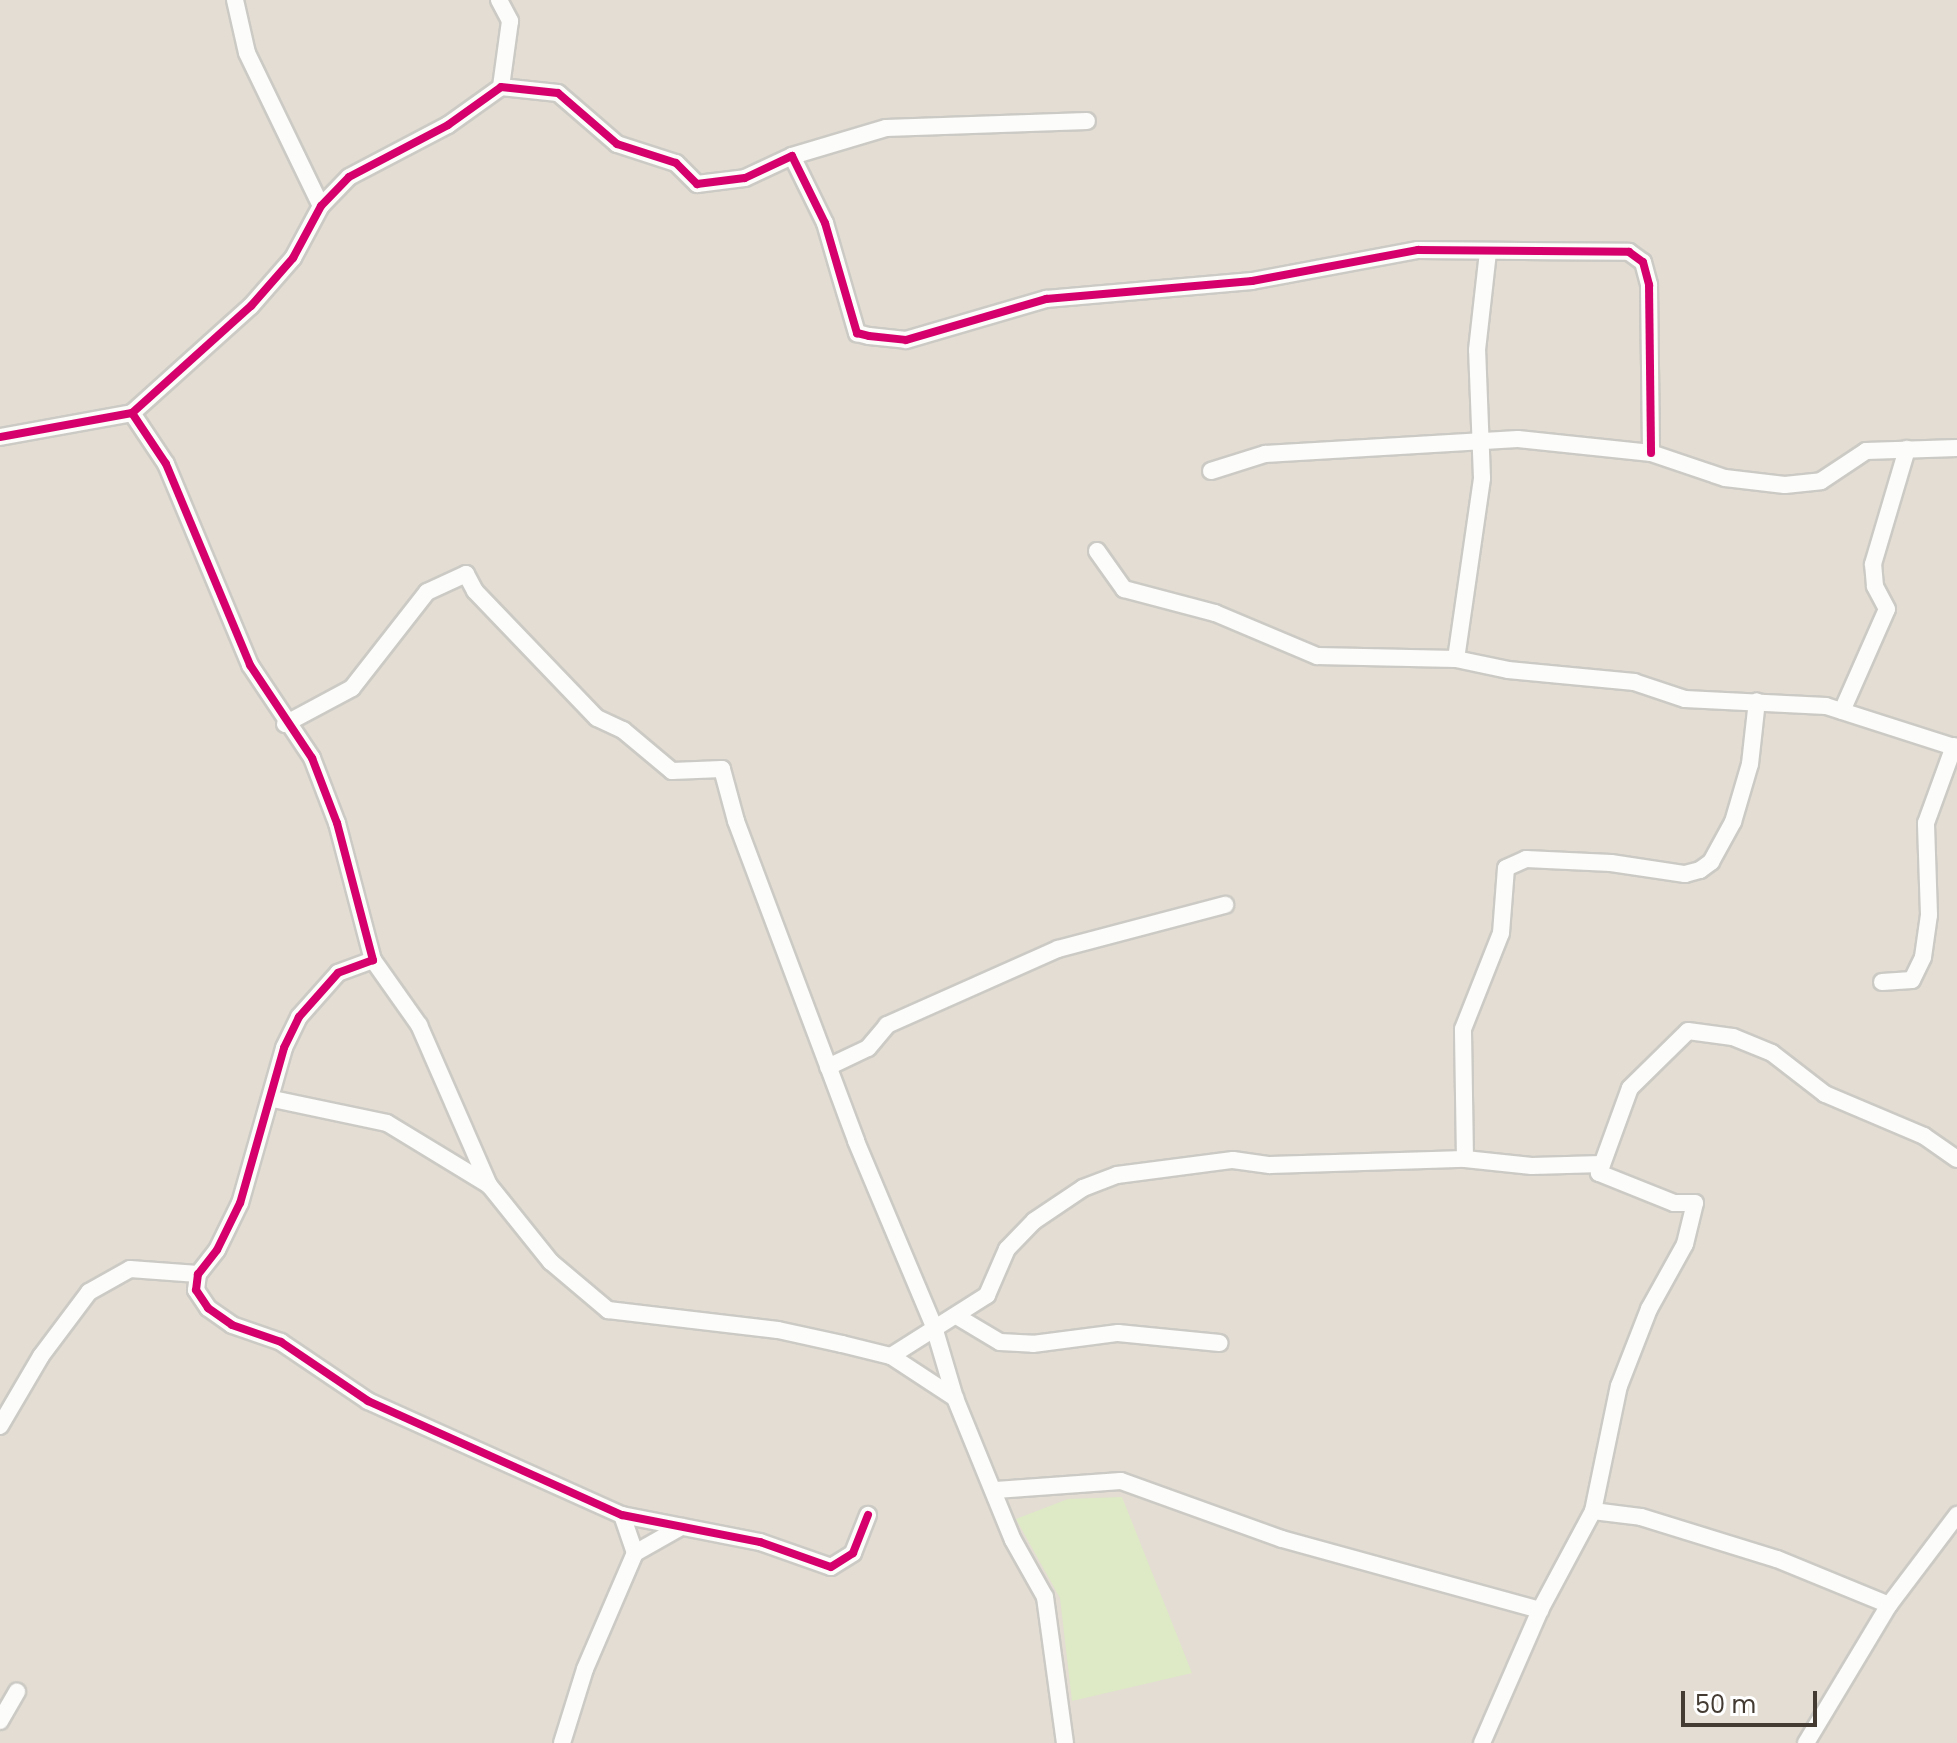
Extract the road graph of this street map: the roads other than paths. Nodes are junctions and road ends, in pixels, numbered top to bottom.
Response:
1 (235, 0) edge
2 (499, 0) edge
3 (501, 87) junction
4 (1087, 121) dead end
5 (792, 156) junction
6 (321, 206) junction
7 (1488, 252) junction
8 (132, 413) junction
9 (0, 437) edge
10 (1479, 445) junction
11 (1957, 448) edge
12 (1907, 449) junction
13 (1651, 453) junction
14 (1211, 471) dead end
15 (1097, 551) dead end
16 (1456, 659) junction
17 (1757, 701) junction
18 (1842, 711) junction
19 (285, 724) junction
20 (1955, 747) edge
21 (1225, 905) dead end
22 (373, 960) junction
23 (1882, 982) dead end
24 (828, 1067) junction
25 (273, 1099) junction
26 (1465, 1159) junction
27 (1957, 1159) edge
28 (1602, 1164) junction
29 (489, 1185) junction
30 (198, 1274) junction
31 (958, 1317) junction
32 (934, 1327) junction
33 (1220, 1343) dead end
34 (891, 1356) junction
35 (955, 1398) junction
36 (0, 1426) edge
37 (996, 1490) junction
38 (1593, 1511) junction
39 (622, 1515) junction
40 (868, 1515) dead end
41 (1957, 1515) edge
42 (681, 1527) junction
43 (635, 1553) junction
44 (1889, 1605) junction
45 (1540, 1610) junction
46 (17, 1692) dead end
47 (0, 1721) edge
48 (562, 1743) edge
49 (1065, 1743) edge
50 (1482, 1743) edge
51 (1806, 1743) edge

1 - 6 street
2 - 3 street
3 - 5 street
3 - 6 street
4 - 5 street
5 - 7 street
6 - 8 street
7 - 10 street
7 - 13 street
8 - 9 street
8 - 19 street
10 - 13 street
10 - 14 street
10 - 16 street
11 - 12 street
12 - 13 street
12 - 18 street
15 - 16 street
16 - 17 street
17 - 18 street
17 - 26 street
18 - 20 street
19 - 22 street
19 - 24 street
20 - 23 street
21 - 24 street
22 - 25 street
22 - 29 street
24 - 32 street
25 - 29 street
25 - 30 street
26 - 28 street
26 - 31 street
27 - 28 street
28 - 38 street
29 - 34 street
30 - 36 street
30 - 39 street
31 - 32 street
31 - 33 street
32 - 34 street
32 - 35 street
34 - 35 street
35 - 37 street
37 - 45 street
37 - 49 street
38 - 44 street
38 - 45 street
39 - 42 street
39 - 43 street
40 - 42 street
41 - 44 street
42 - 43 street
43 - 48 street
44 - 51 street
45 - 50 street
46 - 47 street

